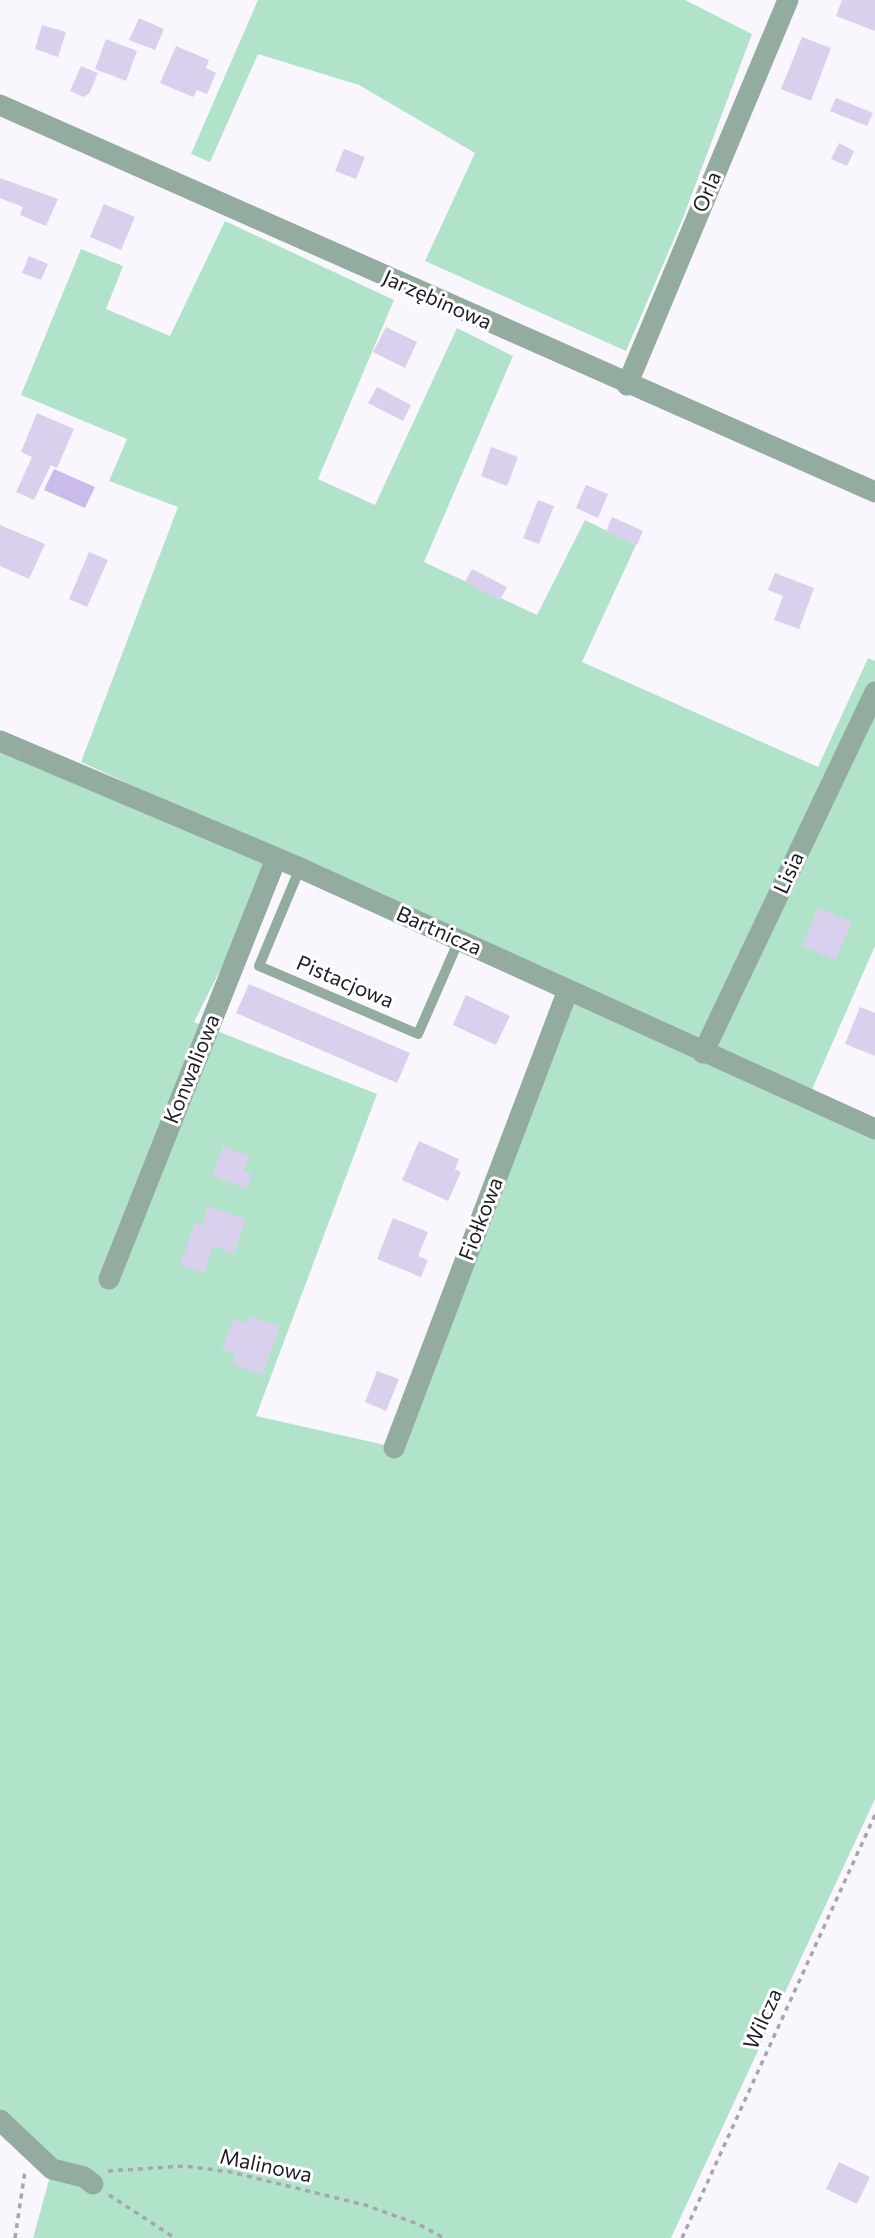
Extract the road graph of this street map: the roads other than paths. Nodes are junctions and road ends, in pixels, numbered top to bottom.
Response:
1 (788, 0) edge
2 (0, 104) edge
3 (627, 385) junction
4 (875, 492) edge
5 (875, 692) edge
6 (0, 741) edge
7 (276, 859) junction
8 (300, 869) junction
9 (460, 940) junction
10 (568, 990) junction
11 (703, 1053) junction
12 (875, 1129) edge
13 (109, 1279) dead end
14 (394, 1448) dead end
15 (0, 2120) edge
16 (83, 2179) road end

1 - 3 street, Orla
2 - 3 street, Jarzębinowa
3 - 4 street, Jarzębinowa
5 - 11 street, Lisia
6 - 7 street, Bartnicza
7 - 8 street, Bartnicza
7 - 13 street, Konwaliowa
8 - 9 street, Bartnicza
8 - 9 lane, Pistacjowa
9 - 10 street, Bartnicza
10 - 11 street, Bartnicza
10 - 14 street, Fiołkowa
11 - 12 street, Bartnicza
15 - 16 street

